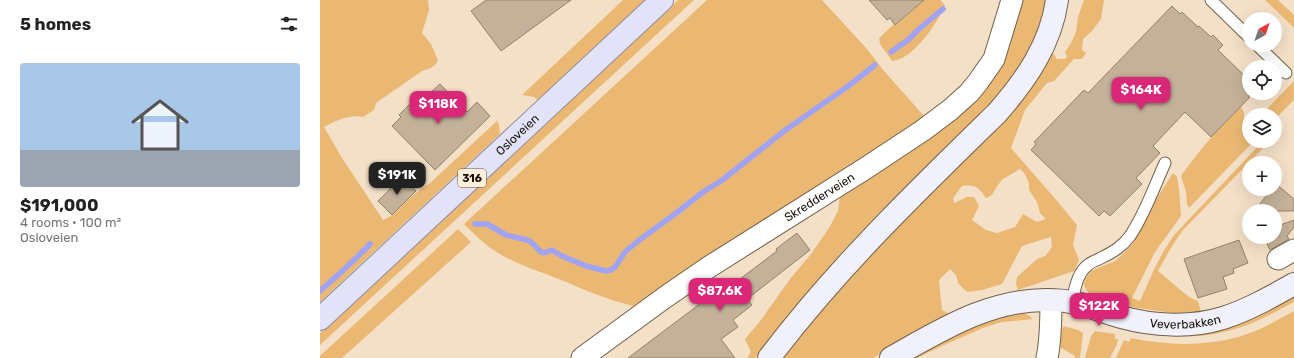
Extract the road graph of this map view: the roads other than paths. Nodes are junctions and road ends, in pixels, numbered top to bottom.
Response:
1 (662, 0) edge
2 (1012, 0) edge
3 (1057, 0) edge
4 (1211, 0) edge
5 (1242, 30) edge
6 (1264, 52) edge
7 (1286, 73) dead end
8 (1165, 163) dead end
9 (1294, 284) edge
10 (1062, 300) junction
11 (320, 319) edge
12 (582, 358) edge
13 (769, 358) edge
14 (891, 358) edge
15 (1047, 358) edge

1 - 11 main road, Osloveien / 316
2 - 12 street, Skredderveien
3 - 13 street
4 - 5 lane
6 - 7 lane
8 - 10 lane
9 - 10 street, Veverbakken
10 - 14 street, Veverbakken
10 - 15 street

